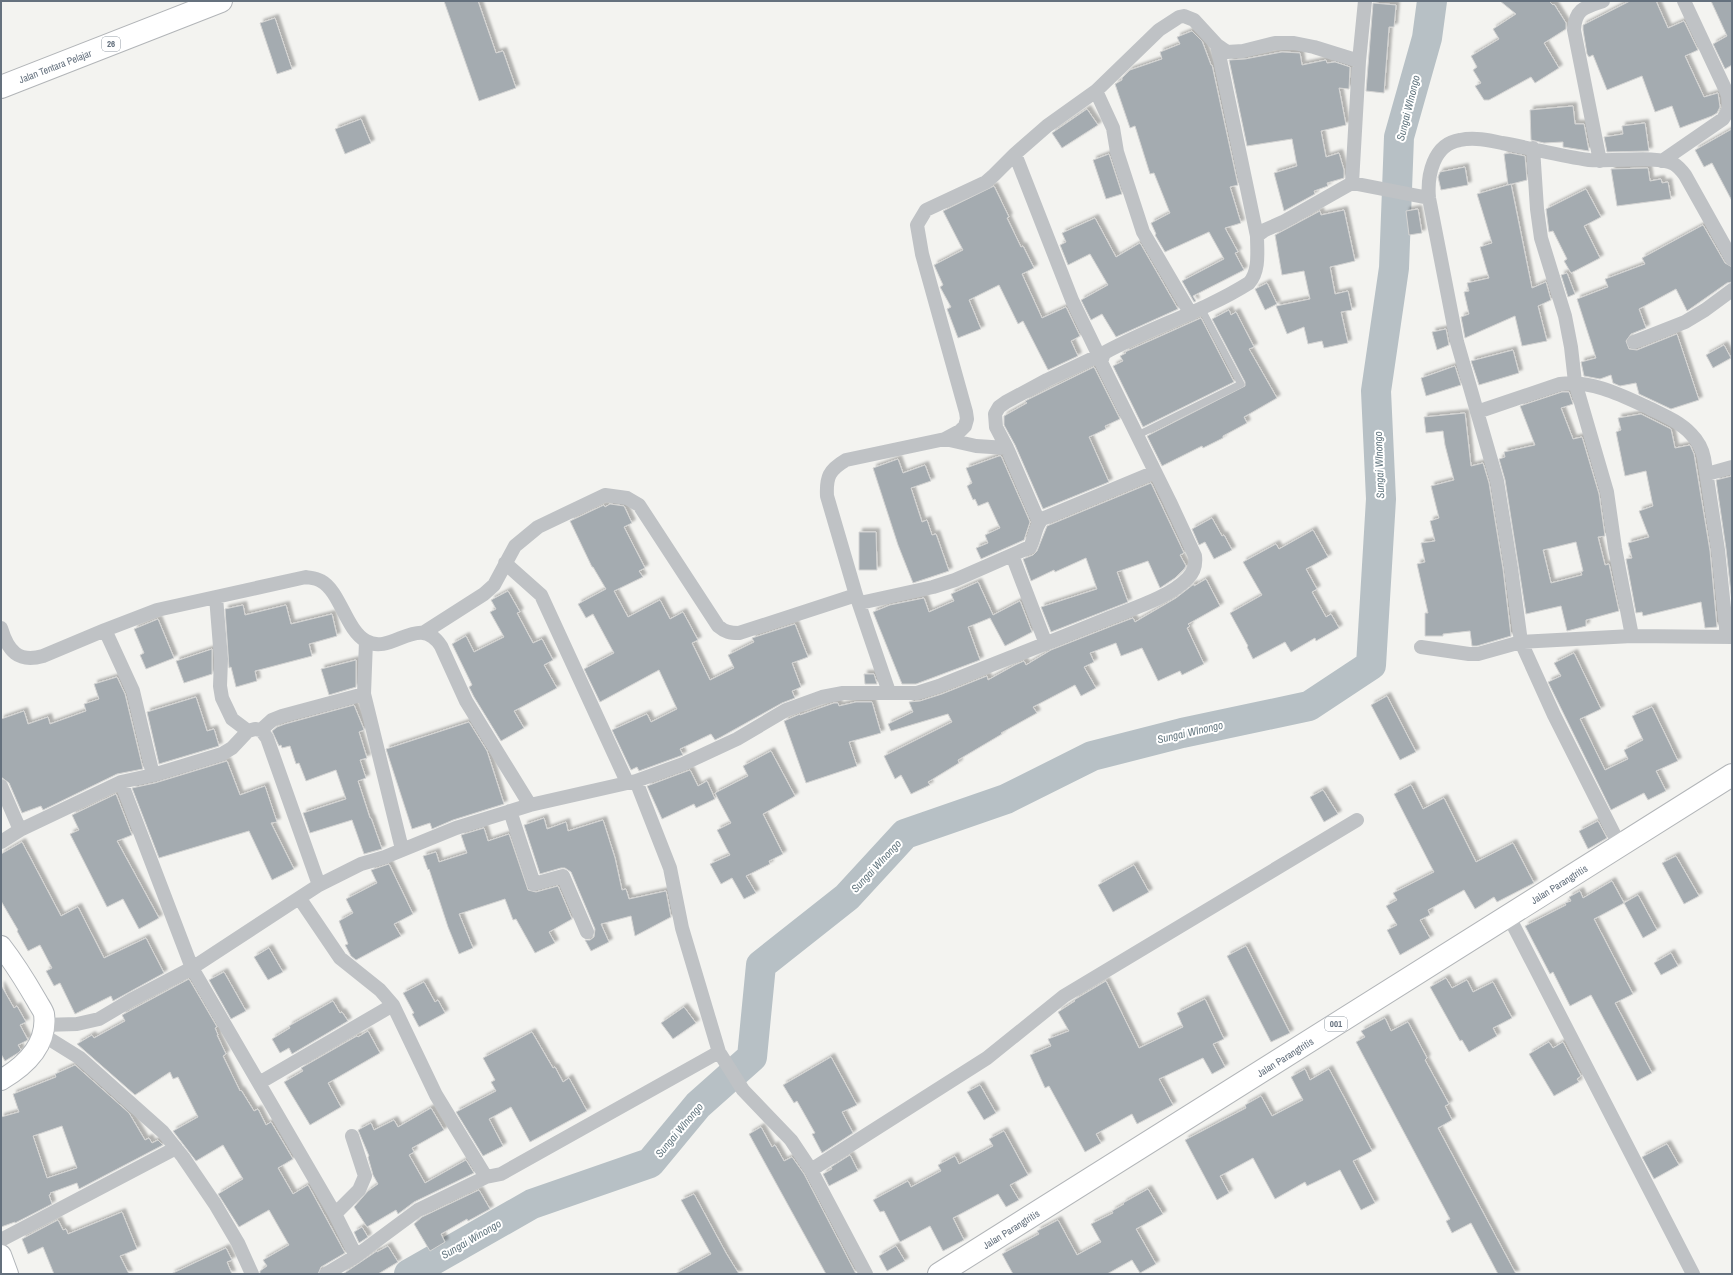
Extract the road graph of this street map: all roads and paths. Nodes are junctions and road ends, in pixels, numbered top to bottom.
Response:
1 (221, 1) edge
2 (1365, 1) edge
3 (1603, 1) edge
4 (1684, 1) edge
5 (1217, 45) junction
6 (1359, 61) junction
7 (1, 87) edge
8 (1096, 91) junction
9 (1533, 148) junction
10 (1015, 154) junction
11 (1600, 161) junction
12 (1662, 161) junction
13 (1352, 183) junction
14 (1430, 198) junction
15 (1258, 236) junction
16 (1728, 243) edge
17 (1732, 259) edge
18 (1732, 290) edge
19 (1196, 311) junction
20 (1634, 342) dead end
21 (1101, 354) junction
22 (1575, 382) junction
23 (1477, 412) junction
24 (1138, 435) junction
25 (945, 439) junction
26 (1007, 448) junction
27 (1732, 467) edge
28 (1156, 472) junction
29 (1707, 474) junction
30 (1039, 522) junction
31 (1012, 555) junction
32 (505, 563) junction
33 (216, 596) junction
34 (858, 599) junction
35 (104, 630) junction
36 (422, 633) junction
37 (2, 636) edge
38 (1632, 636) junction
39 (1729, 637) edge
40 (366, 642) junction
41 (1521, 642) junction
42 (1046, 644) junction
43 (1421, 647) dead end
44 (889, 692) junction
45 (364, 694) junction
46 (255, 731) junction
47 (154, 774) junction
48 (1732, 774) edge
49 (121, 782) junction
50 (632, 782) junction
51 (1, 786) edge
52 (530, 805) junction
53 (510, 812) junction
54 (1357, 820) dead end
55 (20, 830) junction
56 (1, 842) edge
57 (1620, 846) junction
58 (402, 849) junction
59 (319, 885) junction
60 (300, 899) junction
61 (1508, 915) junction
62 (587, 932) dead end
63 (1, 946) edge
64 (192, 968) junction
65 (393, 1005) junction
66 (43, 1030) junction
67 (721, 1055) junction
68 (1, 1080) edge
69 (259, 1083) junction
70 (352, 1136) dead end
71 (176, 1148) junction
72 (811, 1170) junction
73 (486, 1177) junction
74 (336, 1214) junction
75 (1, 1240) edge
76 (1, 1255) edge
77 (356, 1256) junction
78 (8, 1274) edge
79 (252, 1274) edge
80 (326, 1274) edge
81 (866, 1274) edge
82 (939, 1274) edge
83 (1693, 1274) edge

1 - 7 main road, Jalan Tentara Pelajar / 26
2 - 6 street
3 - 11 street
4 - 12 street
5 - 6 street
5 - 8 street
5 - 15 street
6 - 13 street
8 - 10 street
8 - 19 street
9 - 11 street
9 - 14 street
9 - 22 street
10 - 21 street
10 - 25 street
11 - 12 street
12 - 16 street
13 - 14 street
13 - 15 street
14 - 23 street
15 - 19 street
16 - 17 street
18 - 20 street
19 - 21 street
19 - 24 lane
21 - 24 street
21 - 26 street
22 - 23 street
22 - 29 street
22 - 38 street
23 - 41 street
24 - 28 street
25 - 26 street
25 - 34 street
26 - 30 street
27 - 29 street
28 - 30 street
28 - 42 street
29 - 39 street
30 - 31 street
31 - 34 street
31 - 42 street
32 - 34 street
32 - 36 street
32 - 50 street
33 - 35 street
33 - 40 street
33 - 46 street
34 - 44 street
35 - 37 street
35 - 47 street
36 - 40 street
36 - 52 street
38 - 39 street
38 - 41 street
40 - 45 street
41 - 43 street
41 - 57 street
42 - 44 street
44 - 50 street
45 - 46 street
45 - 58 street
46 - 47 street
46 - 59 street
47 - 49 street
48 - 57 main road, Jalan Parangtritis / 001
49 - 55 street
49 - 64 street
50 - 52 street
50 - 67 street
51 - 55 street
52 - 53 street
53 - 58 street
53 - 62 street
54 - 72 street
55 - 56 street
57 - 61 main road, Jalan Parangtritis / 001
58 - 59 street
59 - 60 street
60 - 64 street
60 - 65 street
61 - 82 main road, Jalan Parangtritis / 001
61 - 83 street
63 - 66 main road
64 - 66 street
64 - 69 street
65 - 69 street
65 - 73 street
66 - 68 main road
66 - 71 street
67 - 72 street
67 - 73 street
69 - 74 street
70 - 74 street
71 - 75 street
71 - 79 street
72 - 81 street
73 - 77 street
74 - 77 street
76 - 78 main road
77 - 80 street

